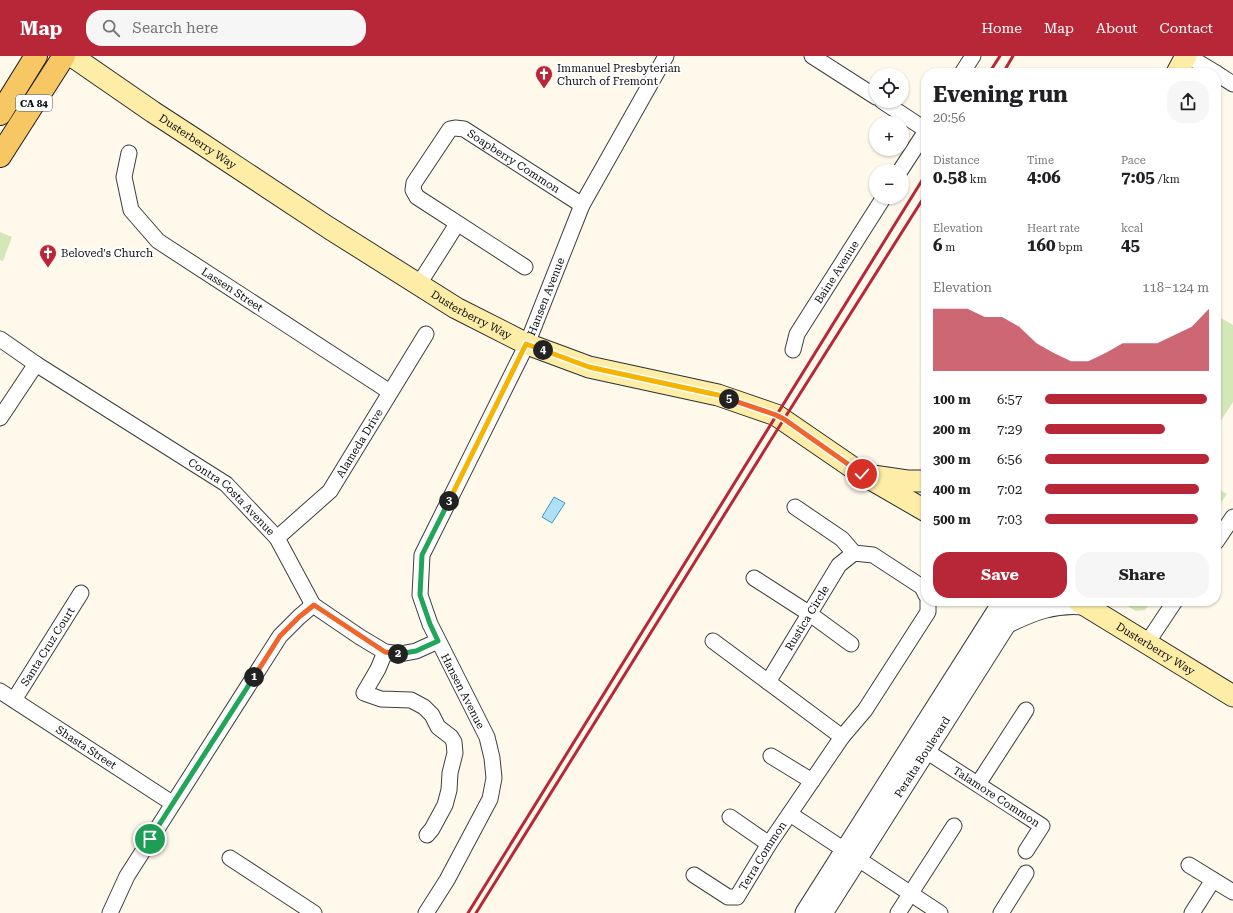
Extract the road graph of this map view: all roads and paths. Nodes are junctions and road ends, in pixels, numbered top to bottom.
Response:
1 (36, 56) edge
2 (64, 56) edge
3 (72, 56) edge
4 (666, 56) edge
5 (812, 56) edge
6 (973, 56) edge
7 (1187, 56) edge
8 (965, 68) edge
9 (1180, 68) edge
10 (1207, 68) edge
11 (1221, 76) edge
12 (1233, 84) edge
13 (869, 93) edge
14 (893, 108) edge
15 (0, 114) edge
16 (921, 127) edge
17 (921, 138) edge
18 (129, 153) dead end
19 (0, 156) edge
20 (904, 164) edge
21 (880, 204) edge
22 (582, 205) junction
23 (457, 224) junction
24 (525, 267) dead end
25 (419, 284) junction
26 (426, 334) dead end
27 (0, 340) edge
28 (526, 344) junction
29 (793, 350) dead end
30 (36, 364) junction
31 (390, 392) junction
32 (0, 418) edge
33 (862, 474) junction
34 (921, 481) edge
35 (795, 507) dead end
36 (921, 508) edge
37 (1233, 517) edge
38 (1221, 535) edge
39 (277, 538) junction
40 (854, 553) junction
41 (754, 578) dead end
42 (921, 585) edge
43 (81, 593) dead end
44 (314, 605) junction
45 (928, 606) edge
46 (1000, 606) edge
47 (1018, 606) edge
48 (1053, 606) edge
49 (1086, 606) edge
50 (1172, 606) edge
51 (810, 614) junction
52 (1006, 624) junction
53 (438, 641) junction
54 (713, 641) dead end
55 (1147, 643) junction
56 (851, 644) dead end
57 (385, 652) junction
58 (768, 682) junction
59 (0, 691) edge
60 (1233, 696) edge
61 (14, 700) junction
62 (1026, 710) dead end
63 (842, 737) junction
64 (926, 751) junction
65 (771, 756) dead end
66 (812, 781) junction
67 (978, 784) junction
68 (172, 803) junction
69 (790, 814) junction
70 (730, 817) dead end
71 (954, 826) dead end
72 (427, 835) dead end
73 (769, 844) junction
74 (1026, 851) dead end
75 (850, 855) junction
76 (230, 858) dead end
77 (1189, 865) dead end
78 (1026, 873) dead end
79 (694, 875) dead end
80 (1213, 880) junction
81 (1233, 892) edge
82 (910, 894) junction
83 (110, 913) edge
84 (314, 913) edge
85 (426, 913) edge
86 (805, 913) edge
87 (823, 913) edge
88 (898, 913) edge
89 (940, 913) edge
90 (1001, 913) edge
91 (1192, 913) edge

1 - 15 main road, CA 84
2 - 19 main road, CA 84
3 - 25 main road, Dusterberry Way
4 - 22 street, Hansen Avenue
5 - 13 street
6 - 8 street
7 - 9 main road
7 - 10 street
11 - 12 street
14 - 16 street
17 - 20 street
18 - 31 street, Lassen Street
21 - 29 street, Baine Avenue
22 - 23 street, Soapberry Common
22 - 28 street, Hansen Avenue
23 - 24 street, Soapberry Common
23 - 25 street
25 - 28 main road, Dusterberry Way
26 - 31 street, Alameda Drive
27 - 30 street, Contra Costa Avenue
28 - 33 main road, Dusterberry Way
28 - 53 street, Hansen Avenue
30 - 32 street
30 - 39 street, Contra Costa Avenue
31 - 39 street, Alameda Drive
33 - 34 main road
33 - 36 main road, Dusterberry Way
35 - 40 street
37 - 38 street
39 - 44 street, Contra Costa Avenue
40 - 42 street
40 - 51 street, Rustica Circle
41 - 51 street
43 - 61 street, Santa Cruz Court
44 - 57 street, Contra Costa Avenue
44 - 68 street
45 - 63 street
46 - 75 street, Peralta Boulevard
47 - 52 street, Peralta Boulevard
48 - 52 street
49 - 55 main road, Dusterberry Way
50 - 55 street
51 - 56 street
51 - 58 street, Rustica Circle
52 - 64 street, Peralta Boulevard
53 - 57 street
53 - 85 street, Hansen Avenue
54 - 58 street
55 - 60 main road, Dusterberry Way
57 - 72 street
58 - 63 street
59 - 61 street, Shasta Street
61 - 68 street, Shasta Street
62 - 67 street
63 - 66 street
64 - 67 street, Talamore Common
64 - 75 street, Peralta Boulevard
65 - 66 street
66 - 69 street
67 - 74 street, Talamore Common
68 - 83 street
69 - 73 street, Terra Common
69 - 75 street
70 - 73 street
71 - 82 street
73 - 79 street, Terra Common
75 - 82 street
75 - 86 street, Peralta Boulevard
75 - 87 street, Peralta Boulevard
76 - 84 street
77 - 80 street
78 - 90 street
80 - 81 street
80 - 91 street
82 - 88 street
82 - 89 street

